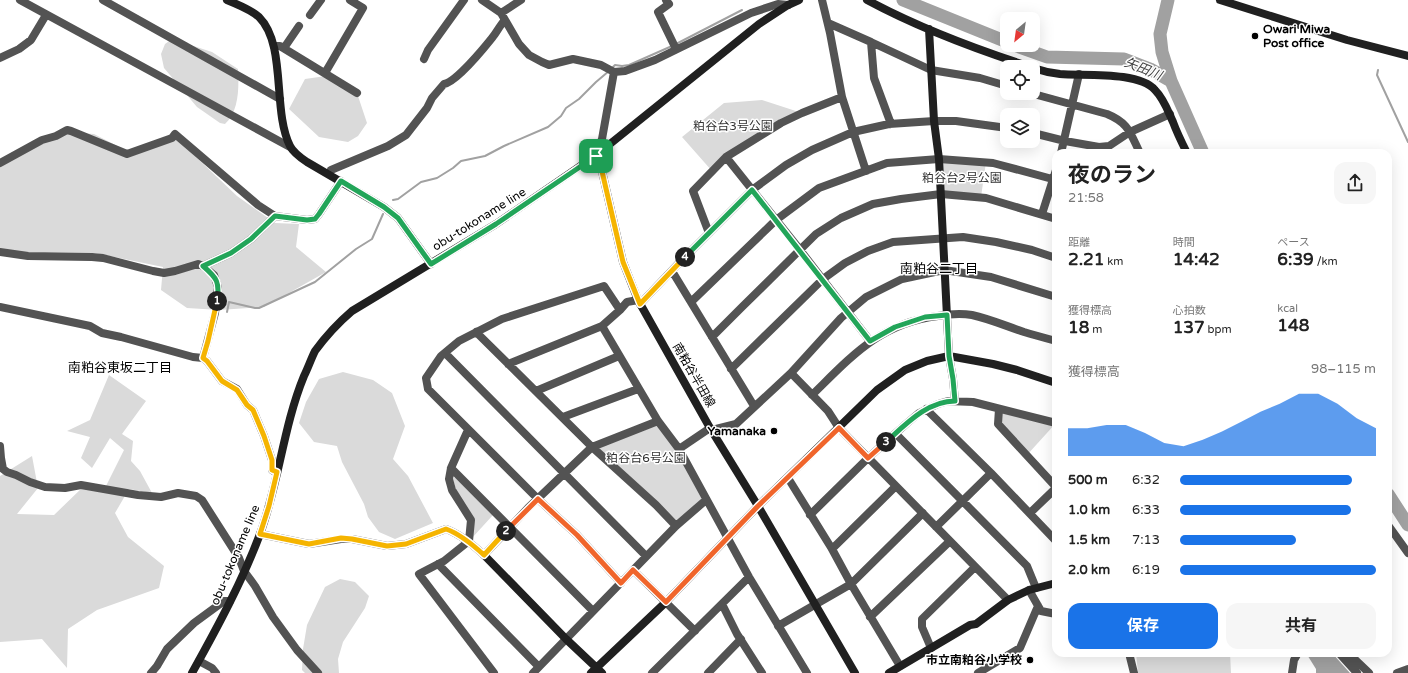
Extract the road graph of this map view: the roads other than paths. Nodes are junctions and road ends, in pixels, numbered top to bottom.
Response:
1 (20, 0) edge
2 (103, 0) edge
3 (227, 0) edge
4 (321, 0) edge
5 (350, 0) edge
6 (464, 0) edge
7 (482, 0) edge
8 (521, 0) edge
9 (666, 0) edge
10 (799, 0) edge
11 (822, 0) edge
12 (867, 0) edge
13 (1220, 0) edge
14 (788, 6) junction
15 (751, 13) junction
16 (46, 15) junction
17 (310, 15) dead end
18 (503, 17) junction
19 (828, 23) junction
20 (759, 24) junction
21 (299, 26) dead end
22 (929, 29) junction
23 (871, 42) junction
24 (274, 46) junction
25 (284, 48) junction
26 (676, 49) junction
27 (1408, 56) edge
28 (0, 58) edge
29 (424, 59) dead end
30 (1011, 60) edge
31 (931, 70) junction
32 (1040, 70) edge
33 (614, 72) junction
34 (325, 73) junction
35 (1080, 74) junction
36 (1000, 84) edge
37 (357, 93) dead end
38 (1040, 96) edge
39 (842, 98) junction
40 (280, 99) junction
41 (1073, 104) junction
42 (1170, 114) junction
43 (934, 121) junction
44 (891, 124) junction
45 (1000, 127) edge
46 (853, 132) junction
47 (1130, 132) junction
48 (1040, 135) edge
49 (1065, 141) junction
50 (290, 147) junction
51 (1062, 149) edge
52 (1138, 149) edge
53 (1185, 149) edge
54 (596, 156) junction
55 (726, 157) junction
56 (939, 159) junction
57 (0, 163) edge
58 (331, 170) dead end
59 (866, 171) junction
60 (1052, 179) edge
61 (341, 181) junction
62 (1052, 188) edge
63 (752, 190) junction
64 (941, 194) junction
65 (1042, 214) junction
66 (275, 216) junction
67 (1052, 218) edge
68 (776, 220) junction
69 (709, 233) junction
70 (943, 239) junction
71 (800, 250) junction
72 (0, 252) edge
73 (1052, 257) edge
74 (431, 264) junction
75 (203, 266) junction
76 (944, 270) junction
77 (672, 271) junction
78 (823, 280) junction
79 (1052, 296) edge
80 (639, 302) junction
81 (691, 302) junction
82 (0, 307) edge
83 (620, 310) junction
84 (848, 312) junction
85 (947, 315) junction
86 (602, 326) junction
87 (476, 332) junction
88 (712, 337) junction
89 (1052, 340) edge
90 (870, 341) junction
91 (445, 353) junction
92 (620, 356) junction
93 (949, 356) junction
94 (203, 358) junction
95 (508, 364) junction
96 (731, 369) junction
97 (791, 373) junction
98 (1052, 382) edge
99 (638, 389) junction
100 (536, 391) junction
101 (812, 395) junction
102 (955, 401) junction
103 (754, 406) junction
104 (998, 409) junction
105 (926, 410) junction
106 (563, 417) junction
107 (658, 421) junction
108 (1052, 422) edge
109 (839, 428) junction
110 (711, 429) junction
111 (468, 430) junction
112 (896, 434) junction
113 (0, 446) edge
114 (592, 447) junction
115 (679, 450) junction
116 (868, 458) junction
117 (451, 468) junction
118 (277, 472) junction
119 (991, 473) junction
120 (565, 474) junction
121 (788, 478) junction
122 (1052, 483) edge
123 (896, 486) junction
124 (1052, 491) edge
125 (538, 499) junction
126 (706, 500) junction
127 (962, 501) junction
128 (758, 506) junction
129 (923, 513) junction
130 (1030, 513) junction
131 (810, 515) junction
132 (676, 526) junction
133 (510, 527) junction
134 (936, 527) junction
135 (1392, 531) edge
136 (260, 534) junction
137 (1052, 537) edge
138 (728, 538) junction
139 (469, 541) junction
140 (950, 541) junction
141 (832, 550) junction
142 (1408, 553) edge
143 (484, 555) junction
144 (646, 556) junction
145 (438, 564) junction
146 (975, 567) junction
147 (633, 570) junction
148 (244, 571) junction
149 (749, 576) junction
150 (621, 583) junction
151 (851, 584) junction
152 (1052, 584) edge
153 (1032, 589) junction
154 (1008, 600) junction
155 (230, 601) junction
156 (666, 602) junction
157 (722, 604) junction
158 (815, 604) junction
159 (1038, 606) junction
160 (593, 611) junction
161 (1052, 613) edge
162 (870, 617) junction
163 (778, 626) junction
164 (695, 631) junction
165 (566, 639) junction
166 (741, 639) junction
167 (931, 648) junction
168 (1130, 657) edge
169 (1296, 657) edge
170 (1343, 657) edge
171 (1352, 657) edge
172 (199, 661) junction
173 (900, 666) junction
174 (539, 667) junction
175 (1408, 669) edge
176 (596, 671) edge
177 (151, 673) edge
178 (192, 673) edge
179 (216, 673) edge
180 (318, 673) edge
181 (494, 673) edge
182 (533, 673) edge
183 (652, 673) edge
184 (708, 673) edge
185 (762, 673) edge
186 (807, 673) edge
187 (855, 673) edge
188 (888, 673) edge
189 (978, 673) edge
190 (1134, 673) edge
191 (1292, 673) edge
192 (1357, 673) edge
193 (1369, 673) edge
194 (1397, 673) edge

1 - 16 street
2 - 40 street
3 - 24 street
4 - 17 street
5 - 34 street
6 - 29 street
7 - 18 street
8 - 18 street
9 - 26 street
10 - 14 street, obu-tokoname line
11 - 19 street
12 - 22 street
13 - 27 street
14 - 15 street
14 - 20 street, obu-tokoname line
15 - 20 street
15 - 26 street
16 - 28 street
16 - 50 street
18 - 33 street
18 - 58 street
19 - 23 street
19 - 39 street
20 - 54 street, obu-tokoname line
21 - 25 street
22 - 30 street
22 - 31 street
23 - 31 street
23 - 44 street
24 - 25 street
24 - 40 street
25 - 34 street
26 - 33 street
31 - 36 street
31 - 43 street
32 - 35 street
33 - 54 street
34 - 37 street
35 - 41 street
35 - 42 street
38 - 41 street
39 - 46 street
39 - 55 street
40 - 50 street
41 - 47 street
41 - 49 street
42 - 47 street
42 - 53 street
43 - 44 street
43 - 45 street
43 - 56 street
44 - 46 street
46 - 59 street
46 - 63 street
47 - 49 street
47 - 52 street
48 - 49 street
49 - 51 street
50 - 61 street
54 - 74 street, obu-tokoname line
54 - 80 street, 南粕谷半田線
55 - 63 street
55 - 69 street
56 - 59 street
56 - 60 street
56 - 64 street
57 - 66 street
59 - 68 street
61 - 66 street
61 - 74 street
62 - 65 street
63 - 68 street
63 - 69 street
64 - 65 street
64 - 70 street
64 - 71 street
65 - 67 street
66 - 75 street
68 - 71 street
68 - 81 street
69 - 77 street
70 - 73 street
70 - 76 street
70 - 78 street
71 - 78 street
71 - 88 street
72 - 75 street
74 - 118 street, obu-tokoname line
75 - 94 street
76 - 79 street
76 - 84 street
76 - 85 street
77 - 80 street
77 - 81 street
78 - 84 street
78 - 96 street
80 - 83 street
80 - 110 street, 南粕谷半田線
81 - 88 street
82 - 94 street
83 - 86 street
83 - 87 street
84 - 90 street
84 - 97 street
85 - 89 street
85 - 90 street
85 - 93 street
86 - 92 street
86 - 95 street
87 - 91 street
87 - 95 street
88 - 96 street
90 - 101 street
91 - 111 street
91 - 120 street
92 - 99 street
92 - 100 street
93 - 98 street
93 - 102 street
93 - 109 street
94 - 118 street
95 - 100 street
96 - 103 street
97 - 101 street
97 - 103 street
99 - 106 street
99 - 107 street
100 - 106 street
101 - 109 street
102 - 104 street
102 - 105 street
103 - 110 street
104 - 108 street
104 - 122 street
105 - 112 street
105 - 119 street
106 - 114 street
107 - 114 street
107 - 115 street
109 - 116 street
109 - 121 street
110 - 115 street
110 - 128 street, 南粕谷半田線
111 - 117 street
111 - 125 street
112 - 116 street
112 - 127 street
113 - 148 street
114 - 120 street
114 - 132 street
115 - 126 street
116 - 123 street
116 - 131 street
117 - 133 street
117 - 139 street
118 - 136 street, obu-tokoname line
119 - 127 street
119 - 130 street
120 - 125 street
120 - 144 street
121 - 128 street
121 - 131 street
123 - 129 street
123 - 141 street
124 - 130 street
125 - 133 street
125 - 150 street
126 - 132 street
126 - 138 street
127 - 134 street
127 - 153 street
128 - 138 street
128 - 158 street, 南粕谷半田線
129 - 134 street
129 - 151 street
130 - 137 street
131 - 141 street
132 - 144 street
133 - 143 street
133 - 160 street
134 - 140 street
135 - 142 street
136 - 139 street
136 - 148 street, obu-tokoname line
138 - 149 street
138 - 156 street
139 - 143 street
139 - 145 street
140 - 146 street
140 - 162 street
141 - 151 street
143 - 165 street
144 - 147 street
145 - 174 street
145 - 181 street
146 - 154 street
146 - 167 street
147 - 150 street
147 - 156 street
148 - 155 street, obu-tokoname line
148 - 180 street
149 - 157 street
149 - 163 street
150 - 160 street
151 - 158 street
151 - 162 street
152 - 153 street
153 - 154 street
153 - 159 street
154 - 167 street
155 - 172 street, obu-tokoname line
155 - 177 street
156 - 164 street
156 - 176 street
157 - 164 street
157 - 166 street
158 - 163 street
158 - 187 street, 南粕谷半田線
159 - 161 street
159 - 189 street
160 - 165 street
162 - 173 street
163 - 186 street
164 - 183 street
165 - 174 street
165 - 176 street
166 - 184 street
166 - 185 street
167 - 173 street
168 - 190 street
169 - 191 street
170 - 192 street
171 - 193 street
172 - 178 street, obu-tokoname line
172 - 179 street
173 - 188 street
174 - 182 street
175 - 194 street

